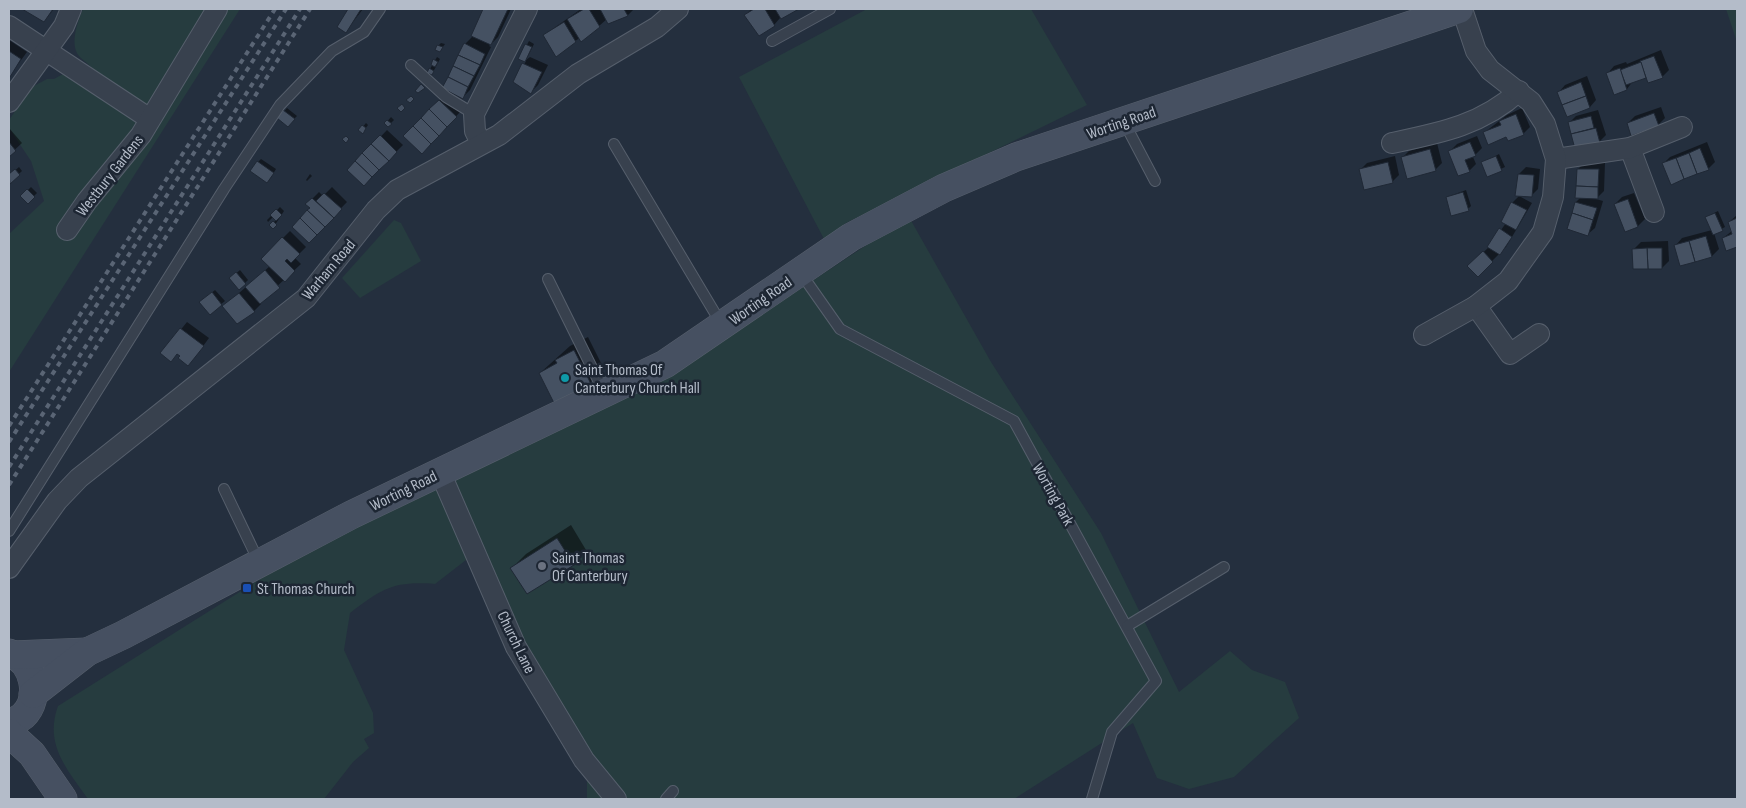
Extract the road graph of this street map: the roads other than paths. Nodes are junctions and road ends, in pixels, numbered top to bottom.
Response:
1 (71, 9) edge
2 (217, 9) edge
3 (380, 9) edge
4 (527, 9) edge
5 (678, 9) edge
6 (830, 9) edge
7 (1460, 9) edge
8 (9, 26) edge
9 (772, 41) dead end
10 (47, 51) junction
11 (411, 65) dead end
12 (1519, 91) junction
13 (9, 102) edge
14 (474, 114) junction
15 (150, 119) junction
16 (1123, 122) junction
17 (1682, 127) dead end
18 (481, 143) junction
19 (1392, 143) dead end
20 (614, 144) dead end
21 (1630, 148) junction
22 (1556, 159) junction
23 (1155, 181) dead end
24 (1654, 212) dead end
25 (67, 230) dead end
26 (799, 271) junction
27 (548, 279) dead end
28 (1476, 306) junction
29 (722, 326) junction
30 (1539, 334) dead end
31 (1424, 335) dead end
32 (604, 393) junction
33 (440, 472) junction
34 (224, 489) dead end
35 (9, 531) edge
36 (259, 562) junction
37 (1224, 567) dead end
38 (9, 568) edge
39 (1127, 626) junction
40 (87, 652) junction
41 (11, 654) edge
42 (18, 717) edge
43 (673, 791) dead end
44 (63, 799) edge
45 (616, 799) edge
46 (666, 799) edge
47 (1092, 799) edge

1 - 10 street
2 - 15 street, Westbury Gardens
3 - 35 lane
4 - 14 street
5 - 18 street, Warham Road
6 - 9 lane
7 - 12 street
7 - 16 main road, Worting Road
8 - 10 street, Westbury Gardens
10 - 13 street
10 - 15 street, Westbury Gardens
11 - 14 lane
12 - 19 street
12 - 22 street
14 - 18 street
15 - 25 street, Westbury Gardens
16 - 23 lane
16 - 26 main road, Worting Road
17 - 21 street
18 - 38 street, Warham Road
20 - 29 lane
21 - 22 street
21 - 24 street
22 - 28 street
26 - 29 main road, Worting Road
26 - 39 lane, Worting Park
27 - 32 lane
28 - 30 street
28 - 31 street
29 - 32 main road, Worting Road
32 - 33 main road, Worting Road
33 - 36 main road, Worting Road
33 - 45 street, Church Lane
34 - 36 lane
36 - 40 main road, Worting Road
37 - 39 lane
39 - 47 lane, Worting Park
40 - 41 main road, Worting Road
40 - 42 main road, Worting Road
41 - 42 main road
42 - 44 main road
43 - 46 lane

